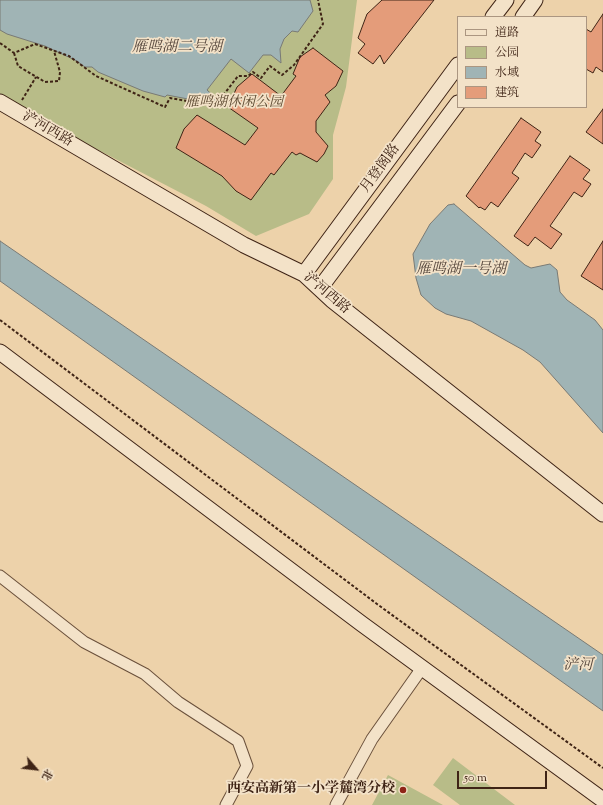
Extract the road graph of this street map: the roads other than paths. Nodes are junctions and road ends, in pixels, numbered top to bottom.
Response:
1 (506, 0) edge
2 (535, 0) edge
3 (495, 16) edge
4 (523, 16) edge
5 (457, 66) edge
6 (0, 102) edge
7 (457, 104) edge
8 (304, 274) junction
9 (320, 288) junction
10 (0, 352) edge
11 (603, 514) edge
12 (0, 576) edge
13 (422, 668) junction
14 (603, 800) edge
15 (226, 805) edge
16 (336, 805) edge

1 - 3 street
2 - 4 street
5 - 8 street, 月登阁路
6 - 8 street, 浐河西路
7 - 9 street, 月登阁路
8 - 9 street, 浐河西路
9 - 11 street, 浐河西路
10 - 13 street
12 - 15 street
13 - 14 street
13 - 16 street

